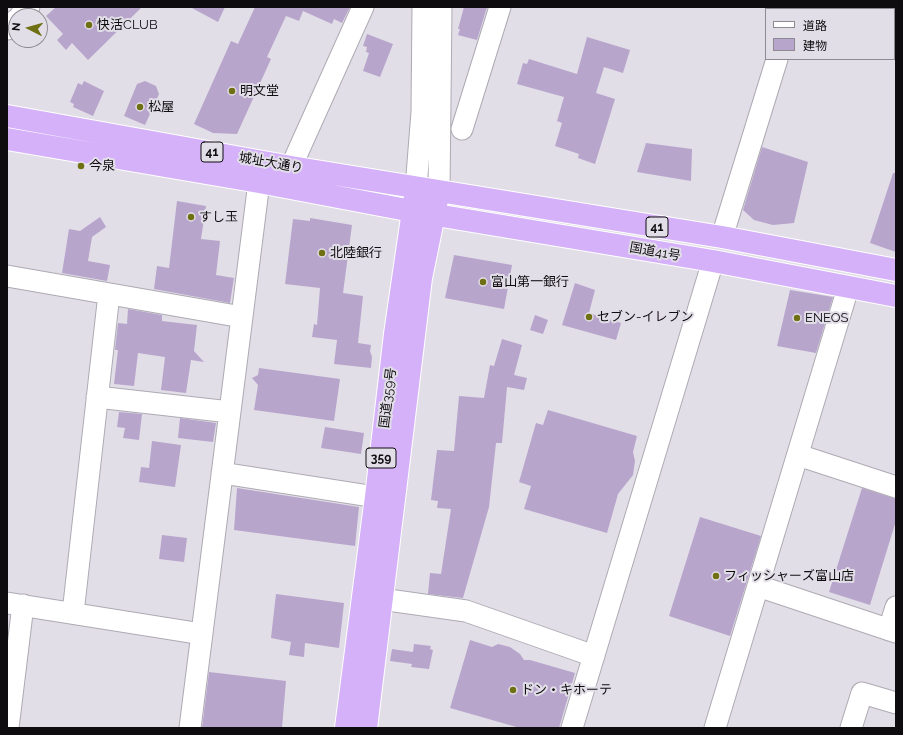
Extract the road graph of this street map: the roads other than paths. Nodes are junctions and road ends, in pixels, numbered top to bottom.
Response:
1 (363, 7) edge
2 (423, 7) edge
3 (441, 7) edge
4 (500, 7) edge
5 (777, 60) edge
6 (440, 83) junction
7 (474, 91) junction
8 (7, 116) edge
9 (462, 129) dead end
10 (7, 139) edge
11 (291, 167) junction
12 (259, 182) junction
13 (416, 188) junction
14 (439, 191) junction
15 (412, 211) junction
16 (435, 214) junction
17 (722, 237) junction
18 (713, 261) junction
19 (896, 270) edge
20 (7, 276) edge
21 (848, 288) junction
22 (108, 294) junction
23 (896, 296) edge
24 (242, 317) junction
25 (97, 397) junction
26 (230, 412) junction
27 (798, 454) junction
28 (222, 473) junction
29 (896, 487) edge
30 (376, 497) junction
31 (758, 586) junction
32 (381, 599) junction
33 (15, 604) edge
34 (896, 607) edge
35 (73, 613) junction
36 (892, 631) edge
37 (202, 634) junction
38 (594, 656) junction
39 (896, 703) edge
40 (12, 727) edge
41 (190, 728) edge
42 (346, 728) edge
43 (366, 728) edge
44 (572, 728) edge
45 (715, 728) edge
46 (852, 728) edge

1 - 11 street
2 - 13 street
3 - 6 street
4 - 7 street
5 - 17 street
6 - 7 street
6 - 14 street
7 - 9 street
8 - 11 highway, 城址大通り / 41
10 - 12 highway, 城址大通り / 41
11 - 13 highway, 城址大通り / 41
12 - 15 highway, 城址大通り / 41
12 - 24 street
13 - 14 highway, 国道41号 / 41
13 - 15 highway, 国道359号 / 359
14 - 16 highway, 国道359号 / 359
14 - 17 highway, 国道41号 / 41
15 - 16 highway, 国道41号 / 41
15 - 30 highway, 国道359号 / 359
16 - 18 highway, 国道41号 / 41
16 - 32 highway, 国道359号 / 359
17 - 19 highway, 国道41号 / 41
18 - 21 highway, 国道41号 / 41
18 - 38 street
20 - 22 street
21 - 23 highway, 国道41号 / 41
21 - 27 street
22 - 24 street
22 - 25 street
24 - 26 street
25 - 26 street
25 - 35 street
26 - 28 street
27 - 29 street
27 - 31 street
28 - 30 street
28 - 37 street
30 - 42 highway, 国道359号 / 359
31 - 36 street
31 - 45 street
32 - 38 street
32 - 43 highway, 国道359号 / 359
33 - 35 street
33 - 40 street
34 - 36 street
35 - 37 street
37 - 41 street
38 - 44 street
39 - 46 street

